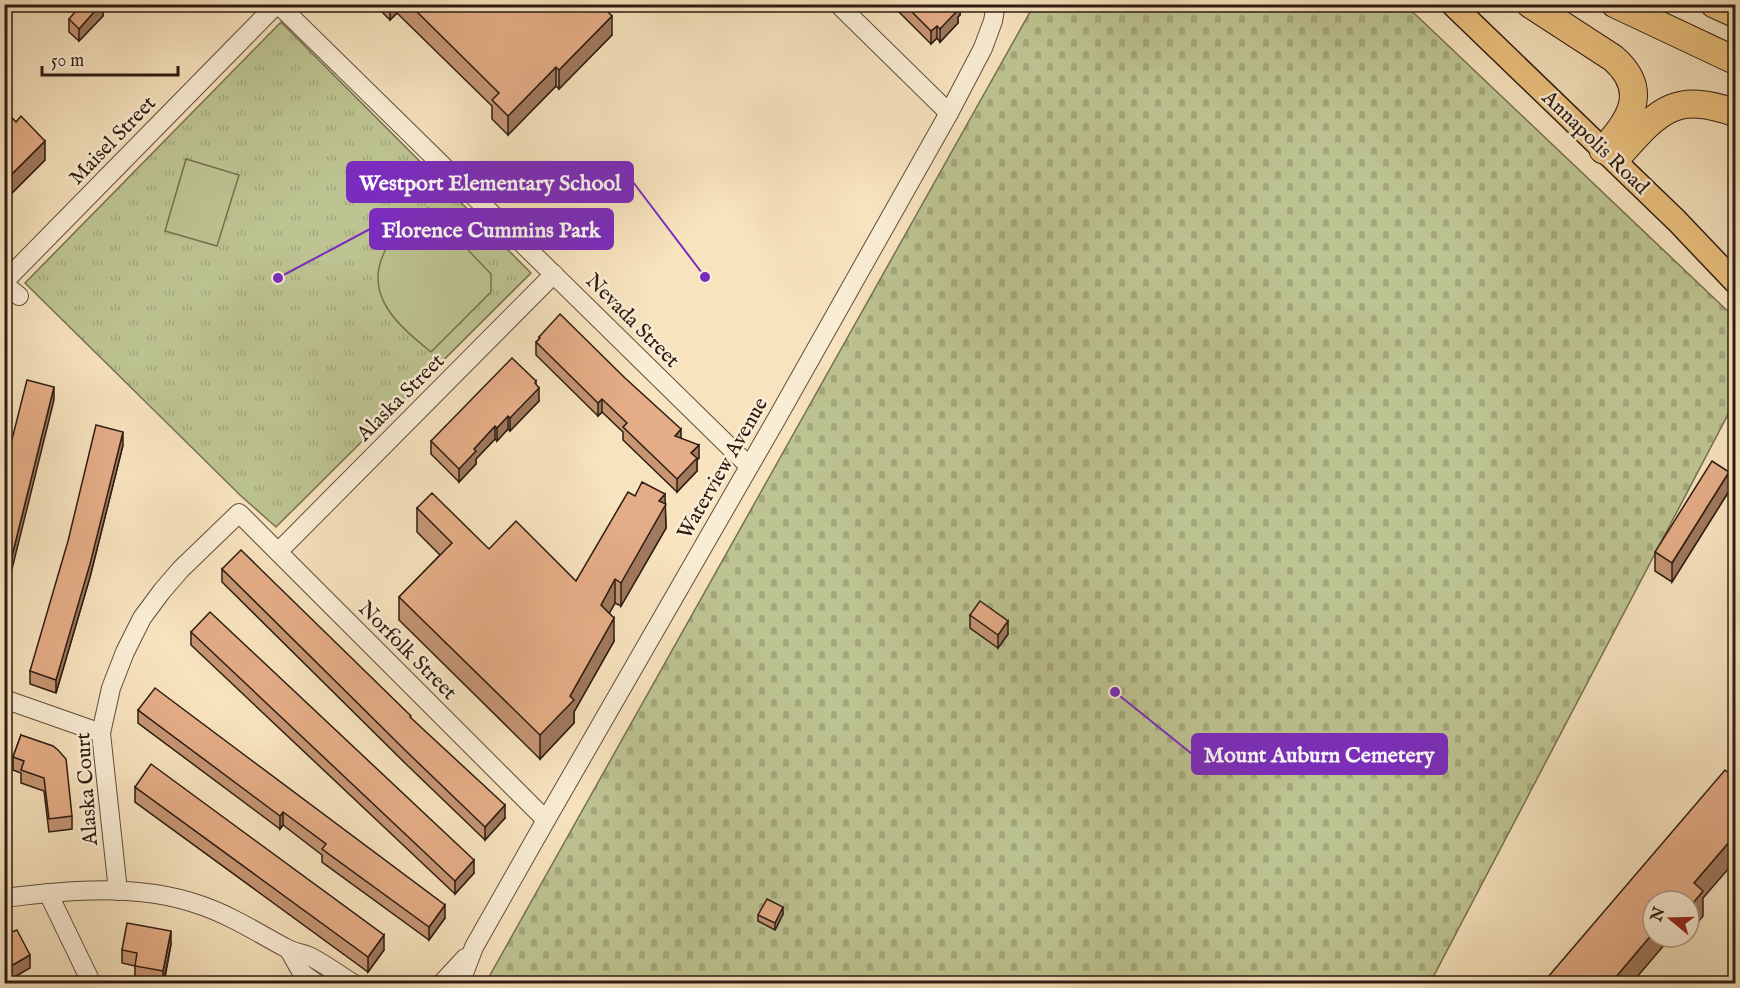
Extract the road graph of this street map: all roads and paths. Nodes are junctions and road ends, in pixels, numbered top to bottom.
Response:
1 (278, 4) edge
2 (838, 4) edge
3 (996, 4) edge
4 (1452, 4) edge
5 (1530, 4) edge
6 (1615, 4) edge
7 (1714, 4) edge
8 (1736, 14) edge
9 (1736, 61) edge
10 (949, 113) junction
11 (1736, 113) edge
12 (1609, 155) junction
13 (554, 274) junction
14 (4, 283) edge
15 (1736, 283) edge
16 (19, 296) dead end
17 (749, 466) junction
18 (238, 513) joint
19 (278, 552) junction
20 (4, 699) edge
21 (101, 733) junction
22 (546, 820) junction
23 (118, 891) junction
24 (48, 893) junction
25 (4, 898) edge
26 (474, 948) junction
27 (289, 950) junction
28 (92, 984) edge
29 (317, 984) edge
30 (354, 984) edge
31 (441, 984) edge
32 (460, 984) edge

1 - 13 street, Nevada Street
1 - 14 street, Maisel Street
2 - 10 street
3 - 10 street, Waterview Avenue
4 - 12 main road, Annapolis Road
5 - 12 highway
6 - 9 highway
7 - 8 highway
10 - 17 street, Waterview Avenue
11 - 12 highway
12 - 15 main road, Annapolis Road
13 - 17 street, Nevada Street
13 - 19 street, Alaska Street
14 - 16 street
17 - 22 street, Waterview Avenue
18 - 19 street, Norfolk Street
18 - 21 street, Alaska Court
19 - 22 street, Norfolk Street
20 - 21 street
21 - 23 street, Alaska Court
22 - 26 street, Waterview Avenue
23 - 24 street
23 - 27 street
24 - 25 street
24 - 28 street
26 - 31 street, Waterview Avenue
26 - 32 street, Waterview Avenue
27 - 29 street
27 - 30 street

